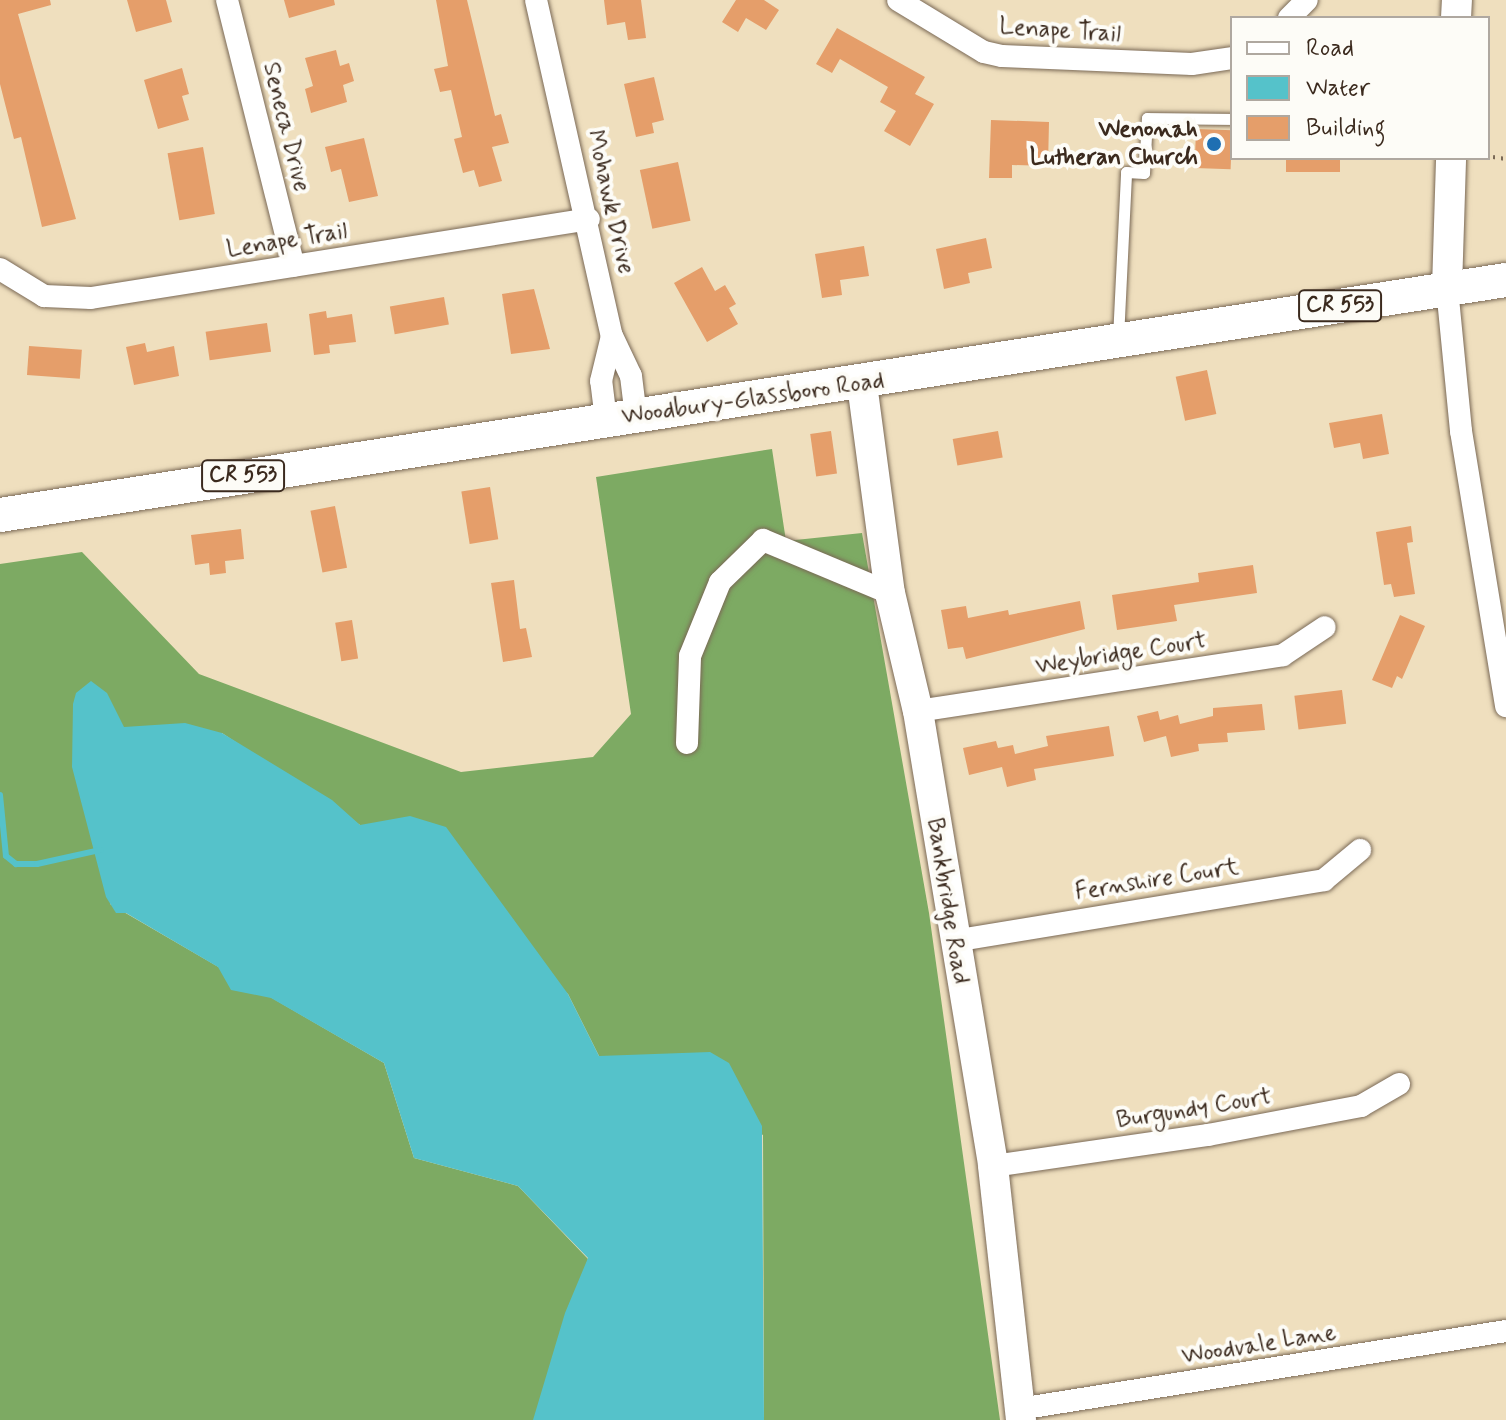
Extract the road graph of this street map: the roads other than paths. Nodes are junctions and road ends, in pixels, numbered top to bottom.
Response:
1 (227, 0) edge
2 (536, 0) edge
3 (898, 0) edge
4 (1230, 58) edge
5 (1230, 119) edge
6 (1451, 160) edge
7 (589, 219) junction
8 (294, 266) junction
9 (0, 269) edge
10 (1506, 280) edge
11 (1447, 288) junction
12 (612, 336) junction
13 (1118, 343) junction
14 (862, 384) junction
15 (621, 417) junction
16 (0, 515) edge
17 (890, 593) junction
18 (1325, 627) dead end
19 (1501, 653) edge
20 (1506, 706) edge
21 (918, 711) junction
22 (687, 743) dead end
23 (1360, 850) dead end
24 (953, 941) junction
25 (1399, 1084) dead end
26 (993, 1166) junction
27 (1506, 1331) edge
28 (1020, 1415) edge

1 - 8 street, Seneca Drive
2 - 7 street, Mohawk Drive
3 - 4 street, Lenape Trail
5 - 13 lane
6 - 11 street
7 - 8 street, Lenape Trail
7 - 12 street, Mohawk Drive
8 - 9 street, Lenape Trail
10 - 11 main road, Woodbury-Glassboro Road / CR 553
11 - 13 main road, Woodbury-Glassboro Road / CR 553
11 - 19 street
12 - 15 street, Mohawk Drive
12 - 15 street
13 - 14 main road, Woodbury-Glassboro Road / CR 553
14 - 15 main road, Woodbury-Glassboro Road / CR 553
14 - 17 street, Bankbridge Road
15 - 16 main road, Woodbury-Glassboro Road / CR 553
17 - 21 street, Bankbridge Road
17 - 22 street
18 - 21 street, Weybridge Court
19 - 20 street
21 - 24 street, Bankbridge Road
23 - 24 street, Fernshire Court
24 - 26 street, Bankbridge Road
25 - 26 street, Burgundy Court
26 - 28 street, Bankbridge Road
27 - 28 street, Woodvale Lane

